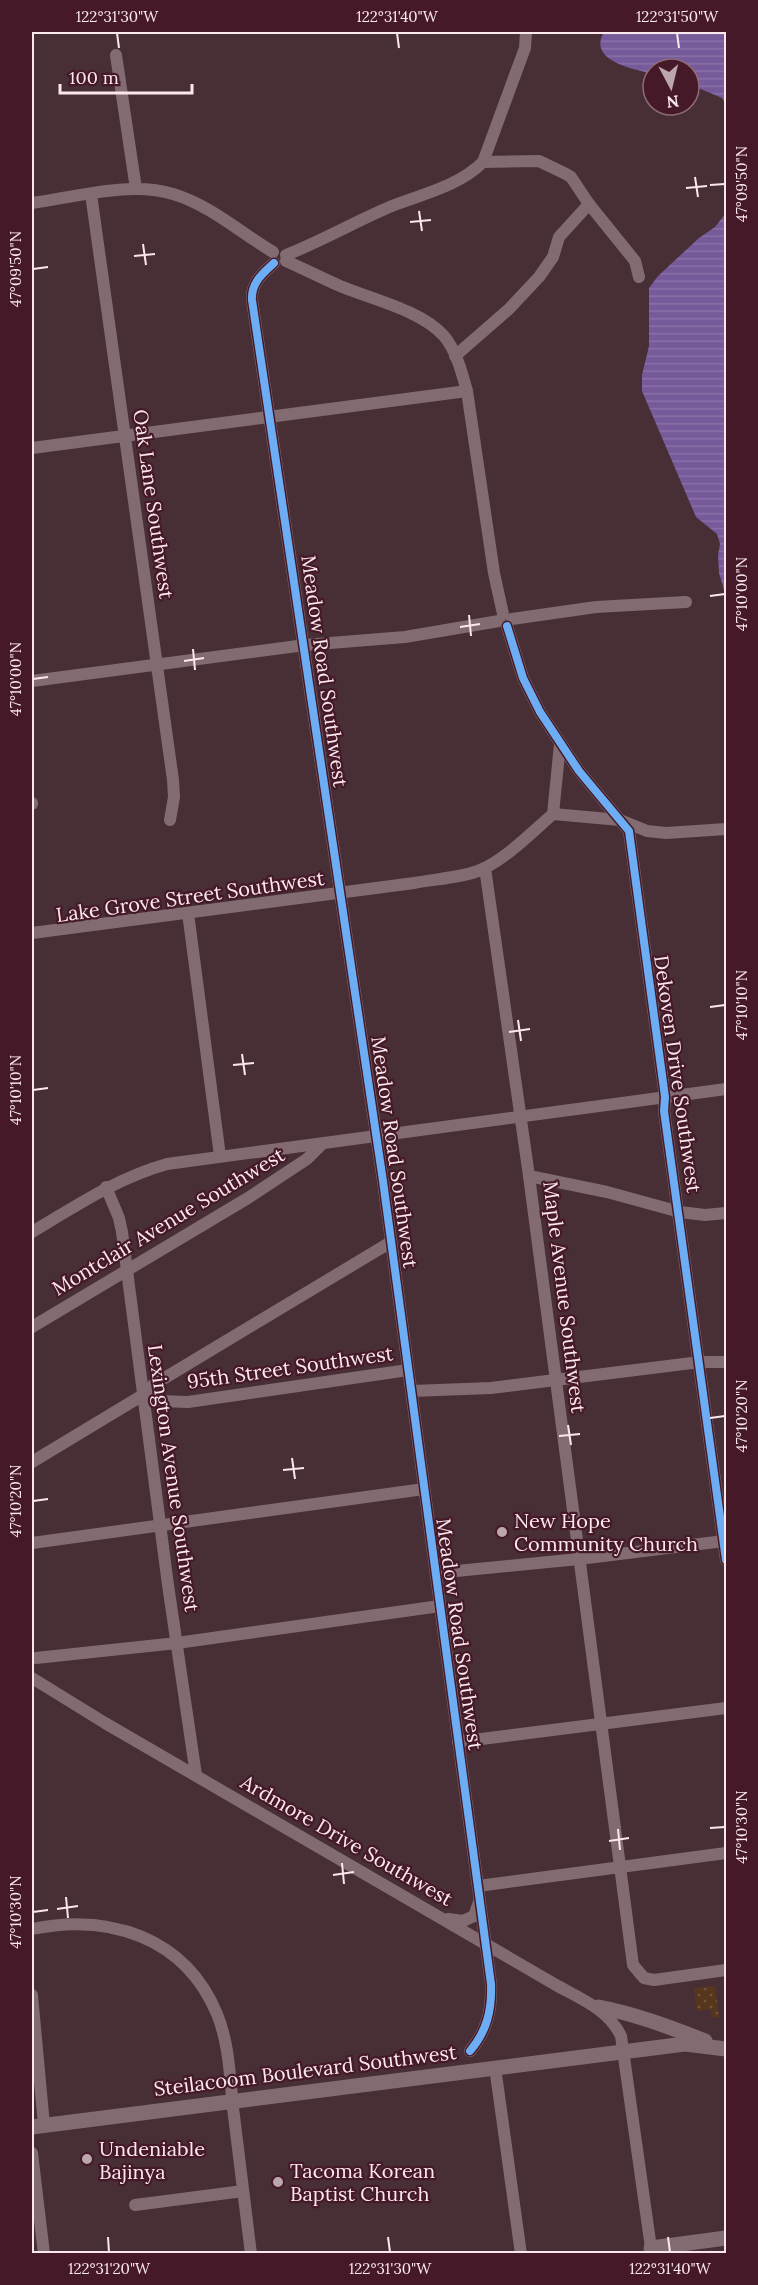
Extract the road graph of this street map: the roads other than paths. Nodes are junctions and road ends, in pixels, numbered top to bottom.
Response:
1 (526, 32) edge
2 (116, 55) dead end
3 (483, 162) junction
4 (136, 189) junction
5 (91, 194) junction
6 (32, 203) edge
7 (589, 204) junction
8 (303, 248) junction
9 (280, 258) junction
10 (304, 269) junction
11 (639, 277) dead end
12 (455, 356) junction
13 (467, 391) junction
14 (269, 416) junction
15 (124, 436) junction
16 (32, 448) edge
17 (686, 602) dead end
18 (505, 620) junction
19 (305, 645) junction
20 (157, 665) junction
21 (32, 681) edge
22 (560, 744) junction
23 (553, 814) junction
24 (170, 820) dead end
25 (620, 820) junction
26 (726, 829) edge
27 (485, 868) junction
28 (341, 892) junction
29 (188, 913) junction
30 (32, 933) edge
31 (726, 1089) edge
32 (665, 1097) junction
33 (521, 1118) junction
34 (376, 1135) junction
35 (322, 1144) junction
36 (220, 1155) junction
37 (529, 1176) junction
38 (106, 1188) junction
39 (680, 1212) junction
40 (726, 1214) edge
41 (32, 1232) edge
42 (391, 1242) junction
43 (127, 1269) junction
44 (32, 1327) edge
45 (700, 1362) junction
46 (726, 1362) edge
47 (408, 1370) junction
48 (556, 1380) junction
49 (411, 1392) junction
50 (143, 1395) junction
51 (32, 1462) edge
52 (424, 1489) junction
53 (160, 1525) junction
54 (724, 1541) junction
55 (32, 1544) edge
56 (579, 1560) junction
57 (726, 1560) edge
58 (436, 1573) junction
59 (440, 1606) junction
60 (177, 1643) junction
61 (36, 1658) dead end
62 (32, 1678) edge
63 (726, 1708) edge
64 (601, 1724) junction
65 (458, 1742) junction
66 (196, 1775) junction
67 (726, 1853) edge
68 (620, 1867) junction
69 (478, 1886) junction
70 (480, 1901) junction
71 (443, 1918) junction
72 (32, 1929) edge
73 (485, 1942) junction
74 (726, 1970) edge
75 (32, 1995) edge
76 (598, 2007) junction
77 (723, 2048) edge
78 (470, 2051) dead end
79 (623, 2052) junction
80 (495, 2067) junction
81 (232, 2101) junction
82 (38, 2126) edge
83 (32, 2152) edge
84 (243, 2191) junction
85 (135, 2205) dead end
86 (726, 2238) edge
87 (708, 2240) junction
88 (652, 2251) edge
89 (44, 2253) edge
90 (251, 2253) edge
91 (521, 2253) edge
92 (681, 2253) edge

1 - 3 street
2 - 4 street
3 - 7 street
3 - 8 street
4 - 5 street, Dekoven Drive Southwest
4 - 9 street, Dekoven Drive Southwest
5 - 6 street, Dekoven Drive Southwest
5 - 15 street, Oak Lane Southwest
7 - 11 street
7 - 12 street
8 - 9 street
8 - 10 street
9 - 10 street, Dekoven Drive Southwest
9 - 14 street, Meadow Road Southwest
10 - 12 street, Dekoven Drive Southwest
12 - 13 street, Dekoven Drive Southwest
13 - 14 street
13 - 18 street, Dekoven Drive Southwest
14 - 15 street
14 - 19 street, Meadow Road Southwest
15 - 16 street
15 - 20 street, Oak Lane Southwest
17 - 18 street
18 - 19 street
18 - 22 street, Dekoven Drive Southwest
19 - 20 street
19 - 28 street, Meadow Road Southwest
20 - 21 street
20 - 24 street, Oak Lane Southwest
22 - 23 street
22 - 25 street, Dekoven Drive Southwest
23 - 25 street
23 - 27 street, Lake Grove Street Southwest
25 - 26 street
25 - 32 street, Dekoven Drive Southwest
27 - 28 street, Lake Grove Street Southwest
27 - 33 street, Maple Avenue Southwest
28 - 29 street, Lake Grove Street Southwest
28 - 34 street, Meadow Road Southwest
29 - 30 street, Lake Grove Street Southwest
29 - 36 street
31 - 32 street
32 - 33 street
32 - 39 street, Dekoven Drive Southwest
33 - 34 street
33 - 37 street, Maple Avenue Southwest
34 - 35 street
34 - 42 street, Meadow Road Southwest
35 - 36 street
35 - 43 street, Montclair Avenue Southwest
36 - 38 street
37 - 39 street
37 - 48 street, Maple Avenue Southwest
38 - 41 street
38 - 43 street, Lexington Avenue Southwest
39 - 40 street
39 - 45 street, Dekoven Drive Southwest
42 - 47 street, Meadow Road Southwest
42 - 50 street
43 - 44 street, Montclair Avenue Southwest
43 - 50 street, Lexington Avenue Southwest
45 - 46 street
45 - 48 street
45 - 54 street, Dekoven Drive Southwest
47 - 49 street, Meadow Road Southwest
47 - 50 street, 95th Street Southwest
48 - 49 street
48 - 56 street, Maple Avenue Southwest
49 - 52 street, Meadow Road Southwest
50 - 51 street
50 - 53 street, Lexington Avenue Southwest
52 - 53 street
52 - 58 street, Meadow Road Southwest
53 - 55 street
53 - 60 street, Lexington Avenue Southwest
54 - 56 street
54 - 57 street, Dekoven Drive Southwest
56 - 58 street
56 - 64 street, Maple Avenue Southwest
58 - 59 street, Meadow Road Southwest
59 - 60 street
59 - 65 street, Meadow Road Southwest
60 - 61 street
60 - 66 street, Lexington Avenue Southwest
62 - 66 street, Ardmore Drive Southwest
63 - 64 street
64 - 65 street
64 - 68 street, Maple Avenue Southwest
65 - 69 street, Meadow Road Southwest
66 - 71 street, Ardmore Drive Southwest
67 - 68 street
68 - 69 street
68 - 74 street, Maple Avenue Southwest
69 - 70 street, Meadow Road Southwest
70 - 71 street
70 - 73 street, Meadow Road Southwest
71 - 73 street, Ardmore Drive Southwest
72 - 81 street
73 - 76 street, Ardmore Drive Southwest
73 - 78 street, Meadow Road Southwest
75 - 82 street
76 - 77 main road
76 - 79 street, Ardmore Drive Southwest
77 - 79 main road, Steilacoom Boulevard Southwest
79 - 80 main road, Steilacoom Boulevard Southwest
79 - 88 street, Ardmore Drive Southwest
80 - 81 main road, Steilacoom Boulevard Southwest
80 - 91 street
81 - 82 main road, Steilacoom Boulevard Southwest
81 - 84 street
83 - 89 street
84 - 85 street
84 - 90 street
86 - 87 main road
87 - 88 main road
87 - 92 main road

